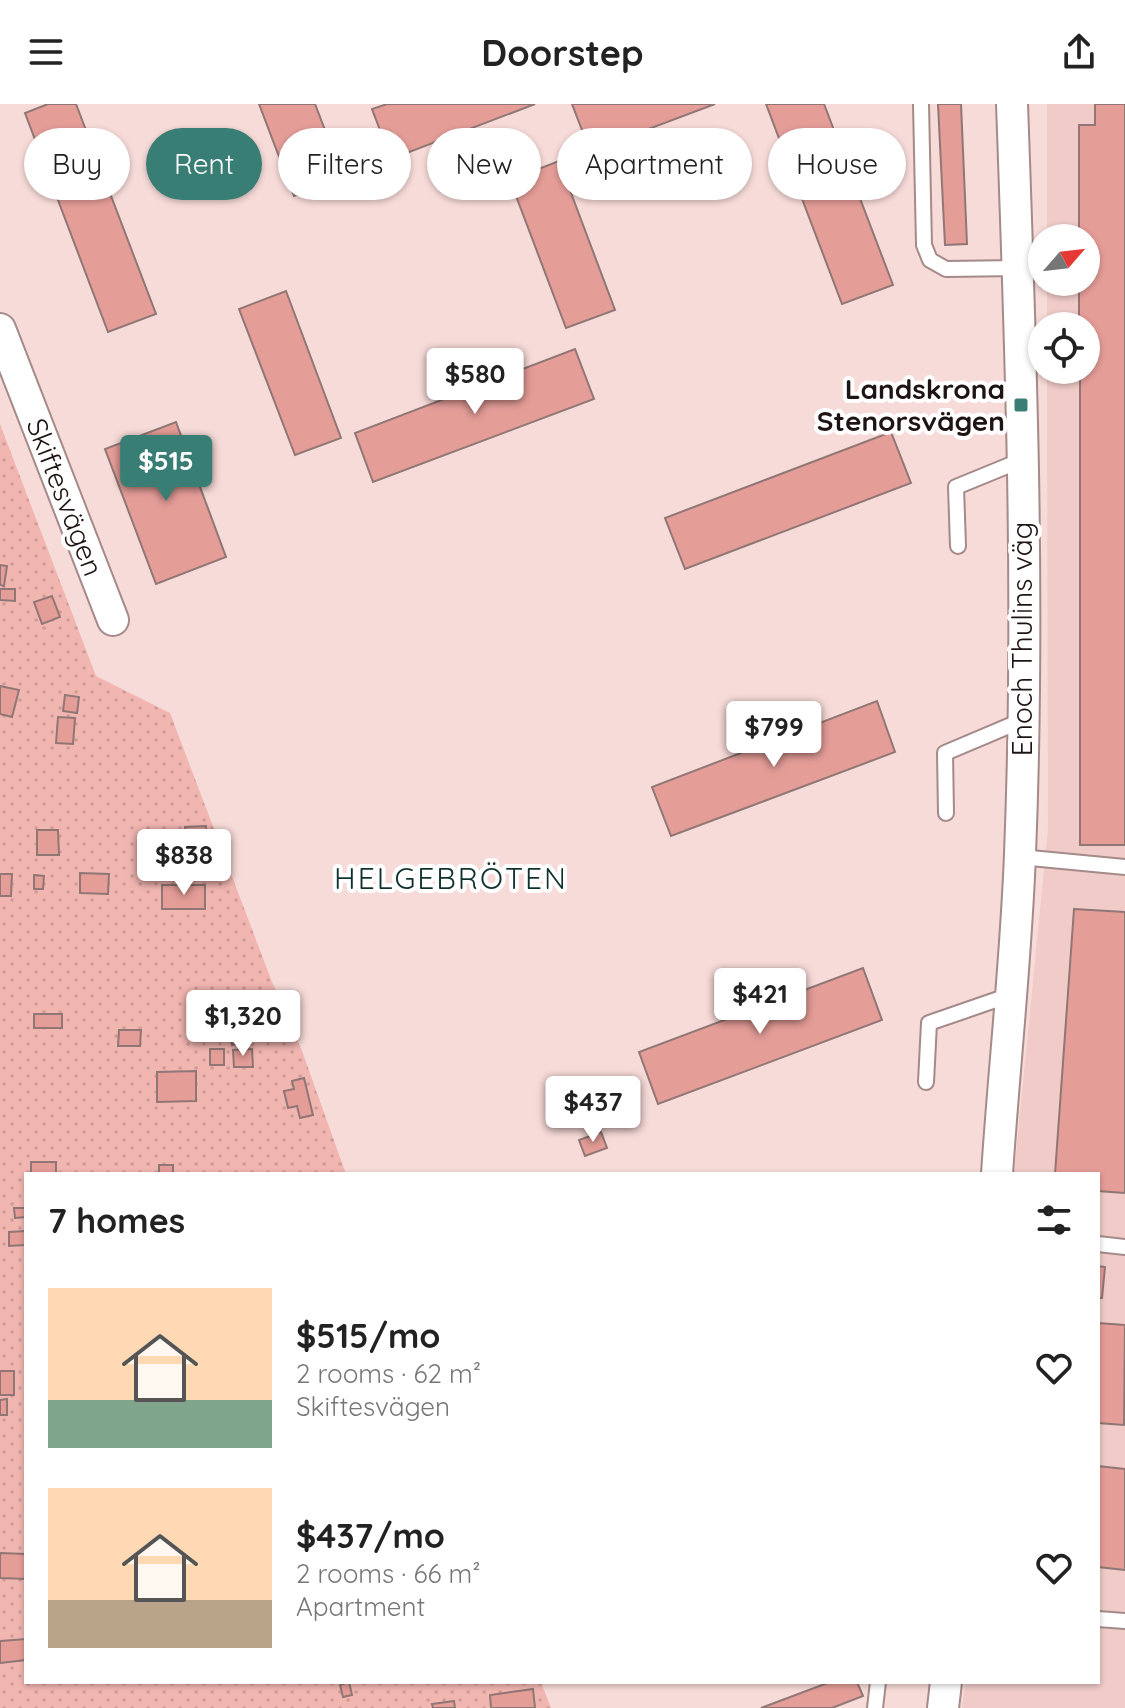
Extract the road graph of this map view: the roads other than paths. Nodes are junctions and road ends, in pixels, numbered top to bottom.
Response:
1 (921, 104) edge
2 (1012, 104) edge
3 (1018, 268) junction
4 (0, 329) edge
5 (1022, 460) junction
6 (958, 546) dead end
7 (113, 620) dead end
8 (1023, 720) junction
9 (946, 813) dead end
10 (1020, 857) junction
11 (1125, 867) edge
12 (1010, 995) junction
13 (926, 1082) dead end
14 (997, 1172) edge
15 (1100, 1244) edge
16 (1125, 1247) edge
17 (1100, 1619) edge
18 (1125, 1621) edge
19 (878, 1684) edge
20 (946, 1684) edge
21 (875, 1708) edge
22 (943, 1708) edge

1 - 3 lane
2 - 3 street, Enoch Thulins väg
3 - 5 street, Enoch Thulins väg
4 - 7 street, Skiftesvägen
5 - 6 lane
5 - 8 street, Enoch Thulins väg
8 - 9 lane
8 - 10 street, Enoch Thulins väg
10 - 11 lane
10 - 12 street, Enoch Thulins väg
12 - 13 lane
12 - 14 street, Enoch Thulins väg
15 - 16 lane
17 - 18 lane
19 - 21 lane
20 - 22 street

